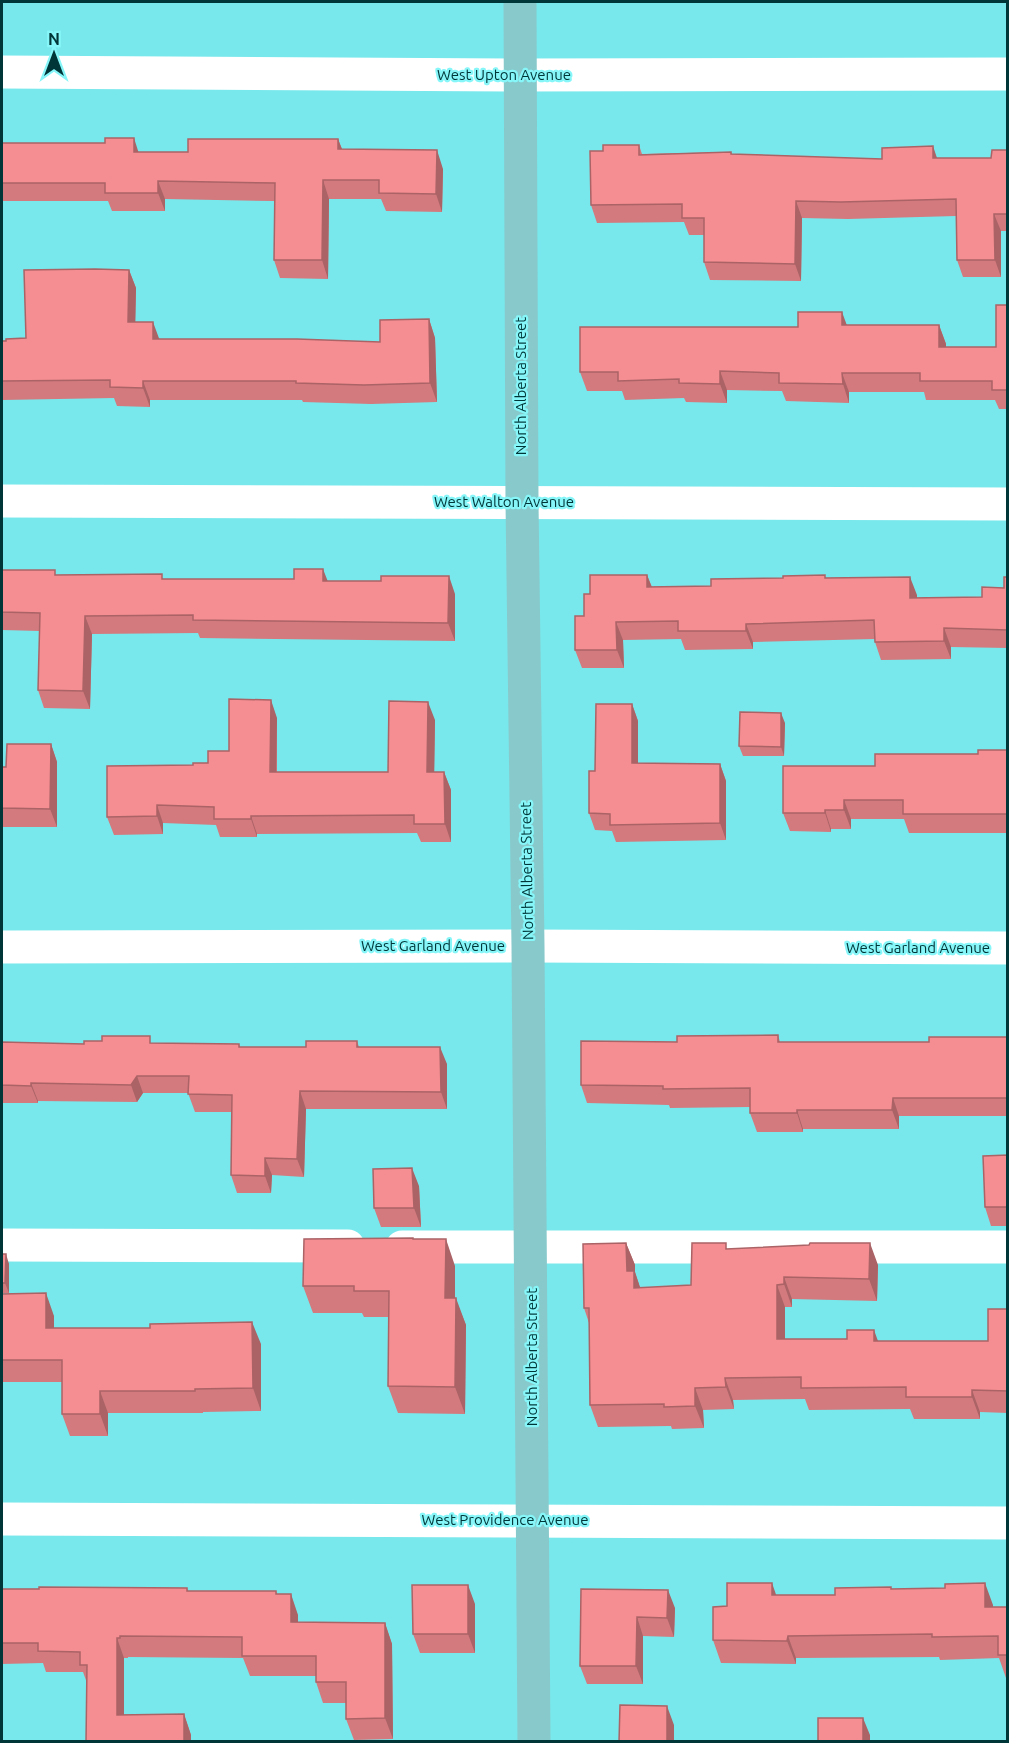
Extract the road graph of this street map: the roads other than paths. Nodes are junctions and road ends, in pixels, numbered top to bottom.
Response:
1 (520, 2) edge
2 (2, 72) edge
3 (1008, 74) edge
4 (520, 75) junction
5 (2, 501) edge
6 (522, 502) junction
7 (1008, 504) edge
8 (528, 946) junction
9 (2, 947) edge
10 (1008, 948) edge
11 (2, 1245) edge
12 (1008, 1246) edge
13 (531, 1247) junction
14 (2, 1519) edge
15 (533, 1520) junction
16 (1008, 1522) edge
17 (534, 1742) edge

1 - 4 main road, North Alberta Street
2 - 4 street, West Upton Avenue
3 - 4 street, West Upton Avenue
4 - 6 main road, North Alberta Street
5 - 6 street, West Walton Avenue
6 - 7 street, West Walton Avenue
6 - 8 main road, North Alberta Street
8 - 9 street, West Garland Avenue
8 - 10 street, West Garland Avenue
8 - 13 main road, North Alberta Street
11 - 13 street
12 - 13 street
13 - 15 main road, North Alberta Street
14 - 15 street, West Providence Avenue
15 - 16 street, West Providence Avenue
15 - 17 main road, North Alberta Street

